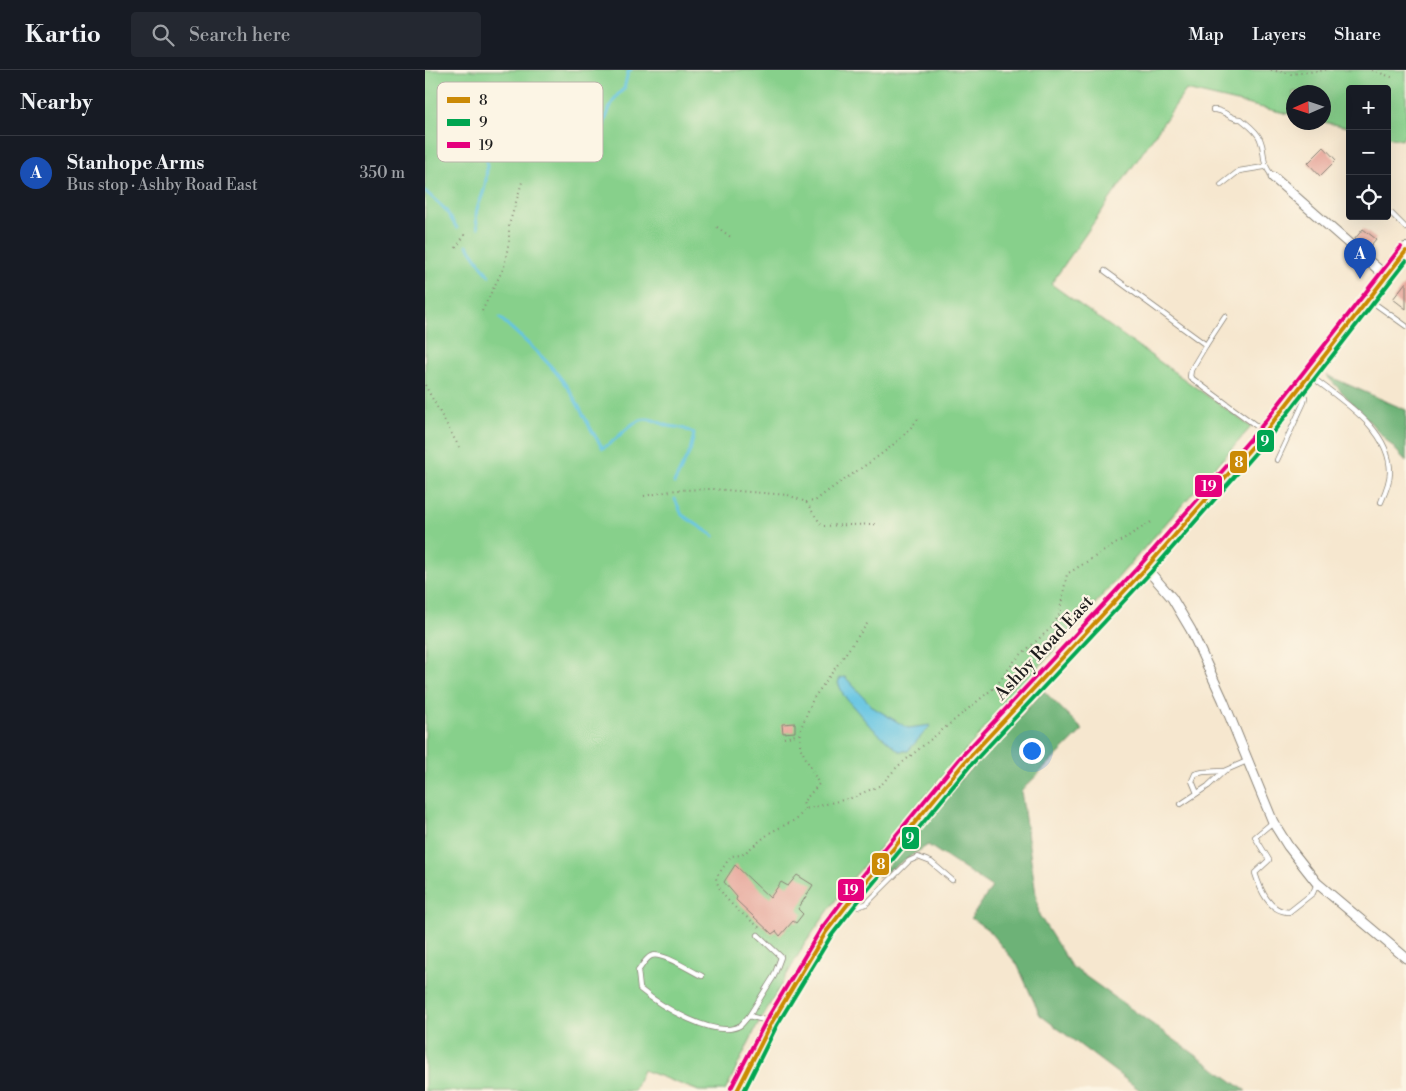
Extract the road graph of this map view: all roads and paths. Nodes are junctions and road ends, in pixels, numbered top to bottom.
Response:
1 (1271, 70) edge
2 (1326, 70) edge
3 (1372, 70) edge
4 (1394, 78) dead end
5 (1213, 110) dead end
6 (1264, 166) junction
7 (1273, 177) joint
8 (523, 179) dead end
9 (1221, 185) dead end
10 (1392, 214) dead end
11 (717, 226) dead end
12 (1406, 228) edge
13 (465, 234) dead end
14 (731, 238) dead end
15 (456, 248) dead end
16 (1406, 251) edge
17 (1105, 270) dead end
18 (1387, 277) junction
19 (1369, 301) junction
20 (482, 311) dead end
21 (1225, 316) dead end
22 (1406, 326) edge
23 (1206, 345) junction
24 (1309, 378) junction
25 (425, 385) edge
26 (920, 416) dead end
27 (1265, 432) junction
28 (459, 447) dead end
29 (1277, 460) dead end
30 (644, 496) dead end
31 (806, 502) junction
32 (1381, 502) dead end
33 (1151, 522) dead end
34 (879, 524) dead end
35 (1146, 568) junction
36 (869, 621) dead end
37 (799, 734) dead end
38 (784, 738) dead end
39 (1247, 761) junction
40 (1223, 771) junction
41 (1197, 793) junction
42 (1181, 804) dead end
43 (805, 809) junction
44 (1273, 822) junction
45 (952, 880) dead end
46 (1317, 883) junction
47 (851, 900) junction
48 (764, 932) dead end
49 (758, 935) dead end
50 (1406, 958) edge
51 (702, 976) dead end
52 (749, 1016) junction
53 (772, 1022) junction
54 (737, 1091) edge

1 - 2 path
3 - 4 path
5 - 6 lane
6 - 7 lane
6 - 9 lane
7 - 18 street
8 - 20 path
10 - 12 lane
11 - 14 path
13 - 15 path
16 - 18 highway, Ashby Road East
17 - 23 lane
18 - 19 highway, Ashby Road East
19 - 22 lane
19 - 24 highway, Ashby Road East
21 - 23 lane
23 - 27 lane
24 - 27 highway, Ashby Road East
24 - 29 lane
24 - 32 lane
25 - 28 path
26 - 31 path
27 - 35 highway, Ashby Road East
30 - 31 path
31 - 34 path
33 - 43 path
35 - 39 street
35 - 47 highway, Ashby Road East
36 - 43 path
37 - 38 path
39 - 40 lane
39 - 44 street
40 - 41 lane
40 - 41 lane
41 - 42 lane
43 - 48 path
44 - 46 street
44 - 46 lane
45 - 47 lane
46 - 50 street
47 - 53 highway, Ashby Road East
49 - 52 lane
51 - 52 lane
52 - 53 lane
53 - 54 highway, Ashby Road East

